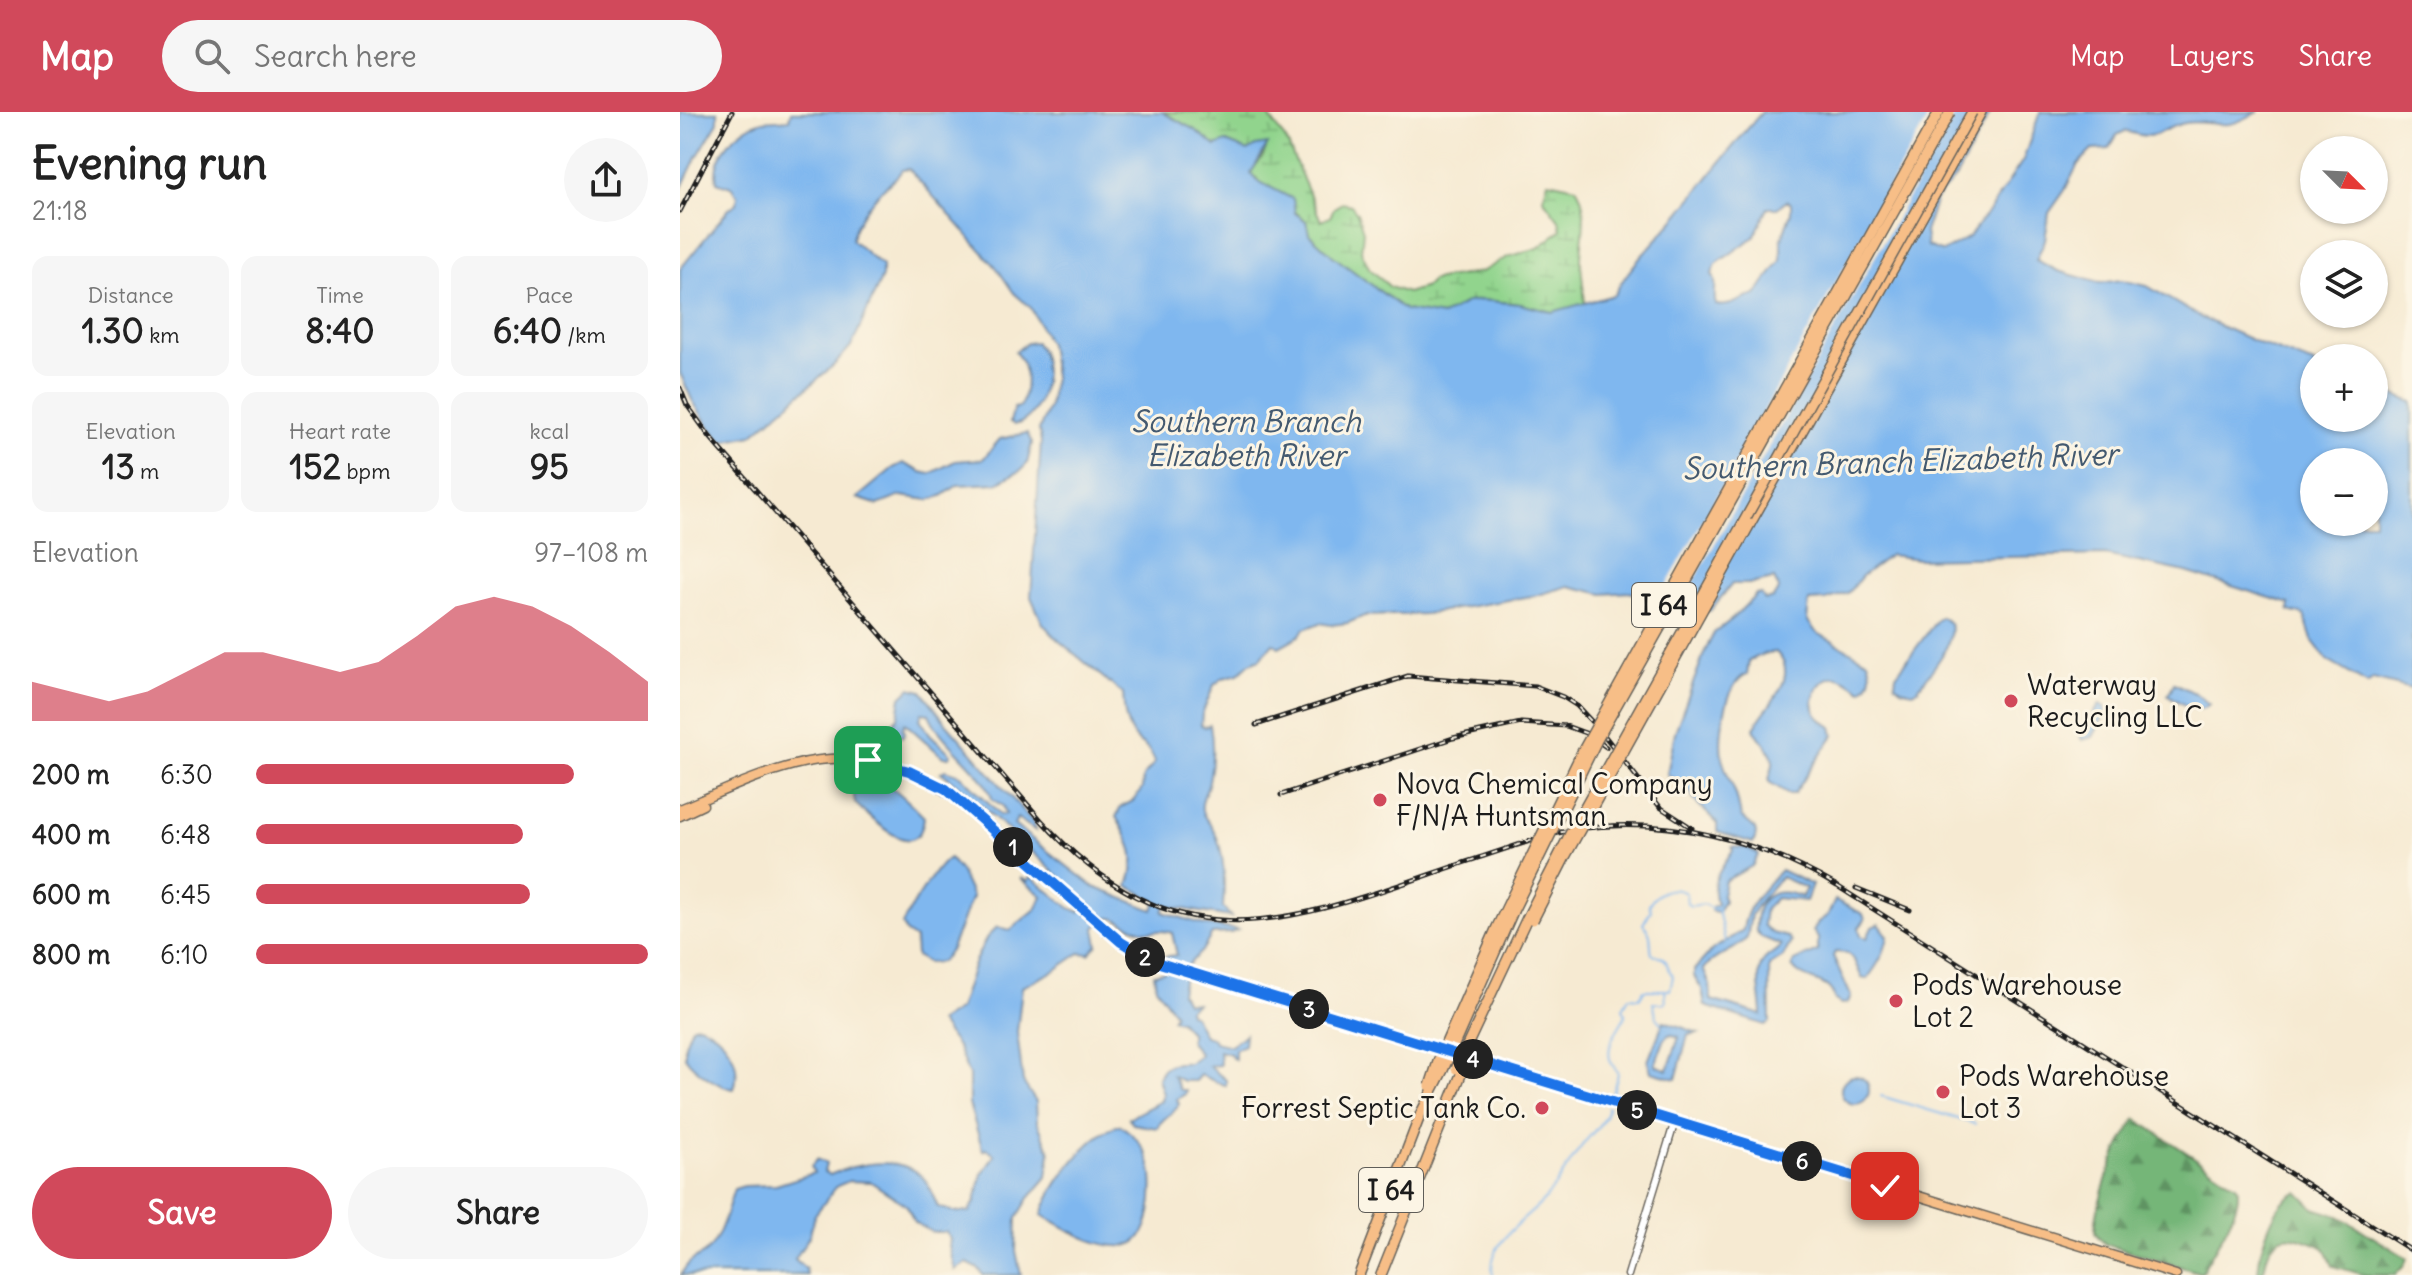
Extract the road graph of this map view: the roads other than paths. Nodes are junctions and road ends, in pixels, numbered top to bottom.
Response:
1 (1939, 112) edge
2 (1950, 112) edge
3 (1972, 112) edge
4 (1981, 112) edge
5 (736, 787) junction
6 (680, 809) edge
7 (680, 816) edge
8 (1459, 1070) junction
9 (1421, 1113) junction
10 (1675, 1121) junction
11 (1360, 1271) edge
12 (1381, 1275) edge
13 (1628, 1275) edge
14 (2176, 1275) edge

1 - 9 highway, I 64, bridge
2 - 9 highway, bridge
3 - 8 highway, bridge
4 - 8 highway, I 64, bridge
5 - 6 main road
5 - 7 main road
5 - 10 main road
8 - 12 highway, I 64
9 - 11 highway, I 64
10 - 13 street
10 - 14 main road

